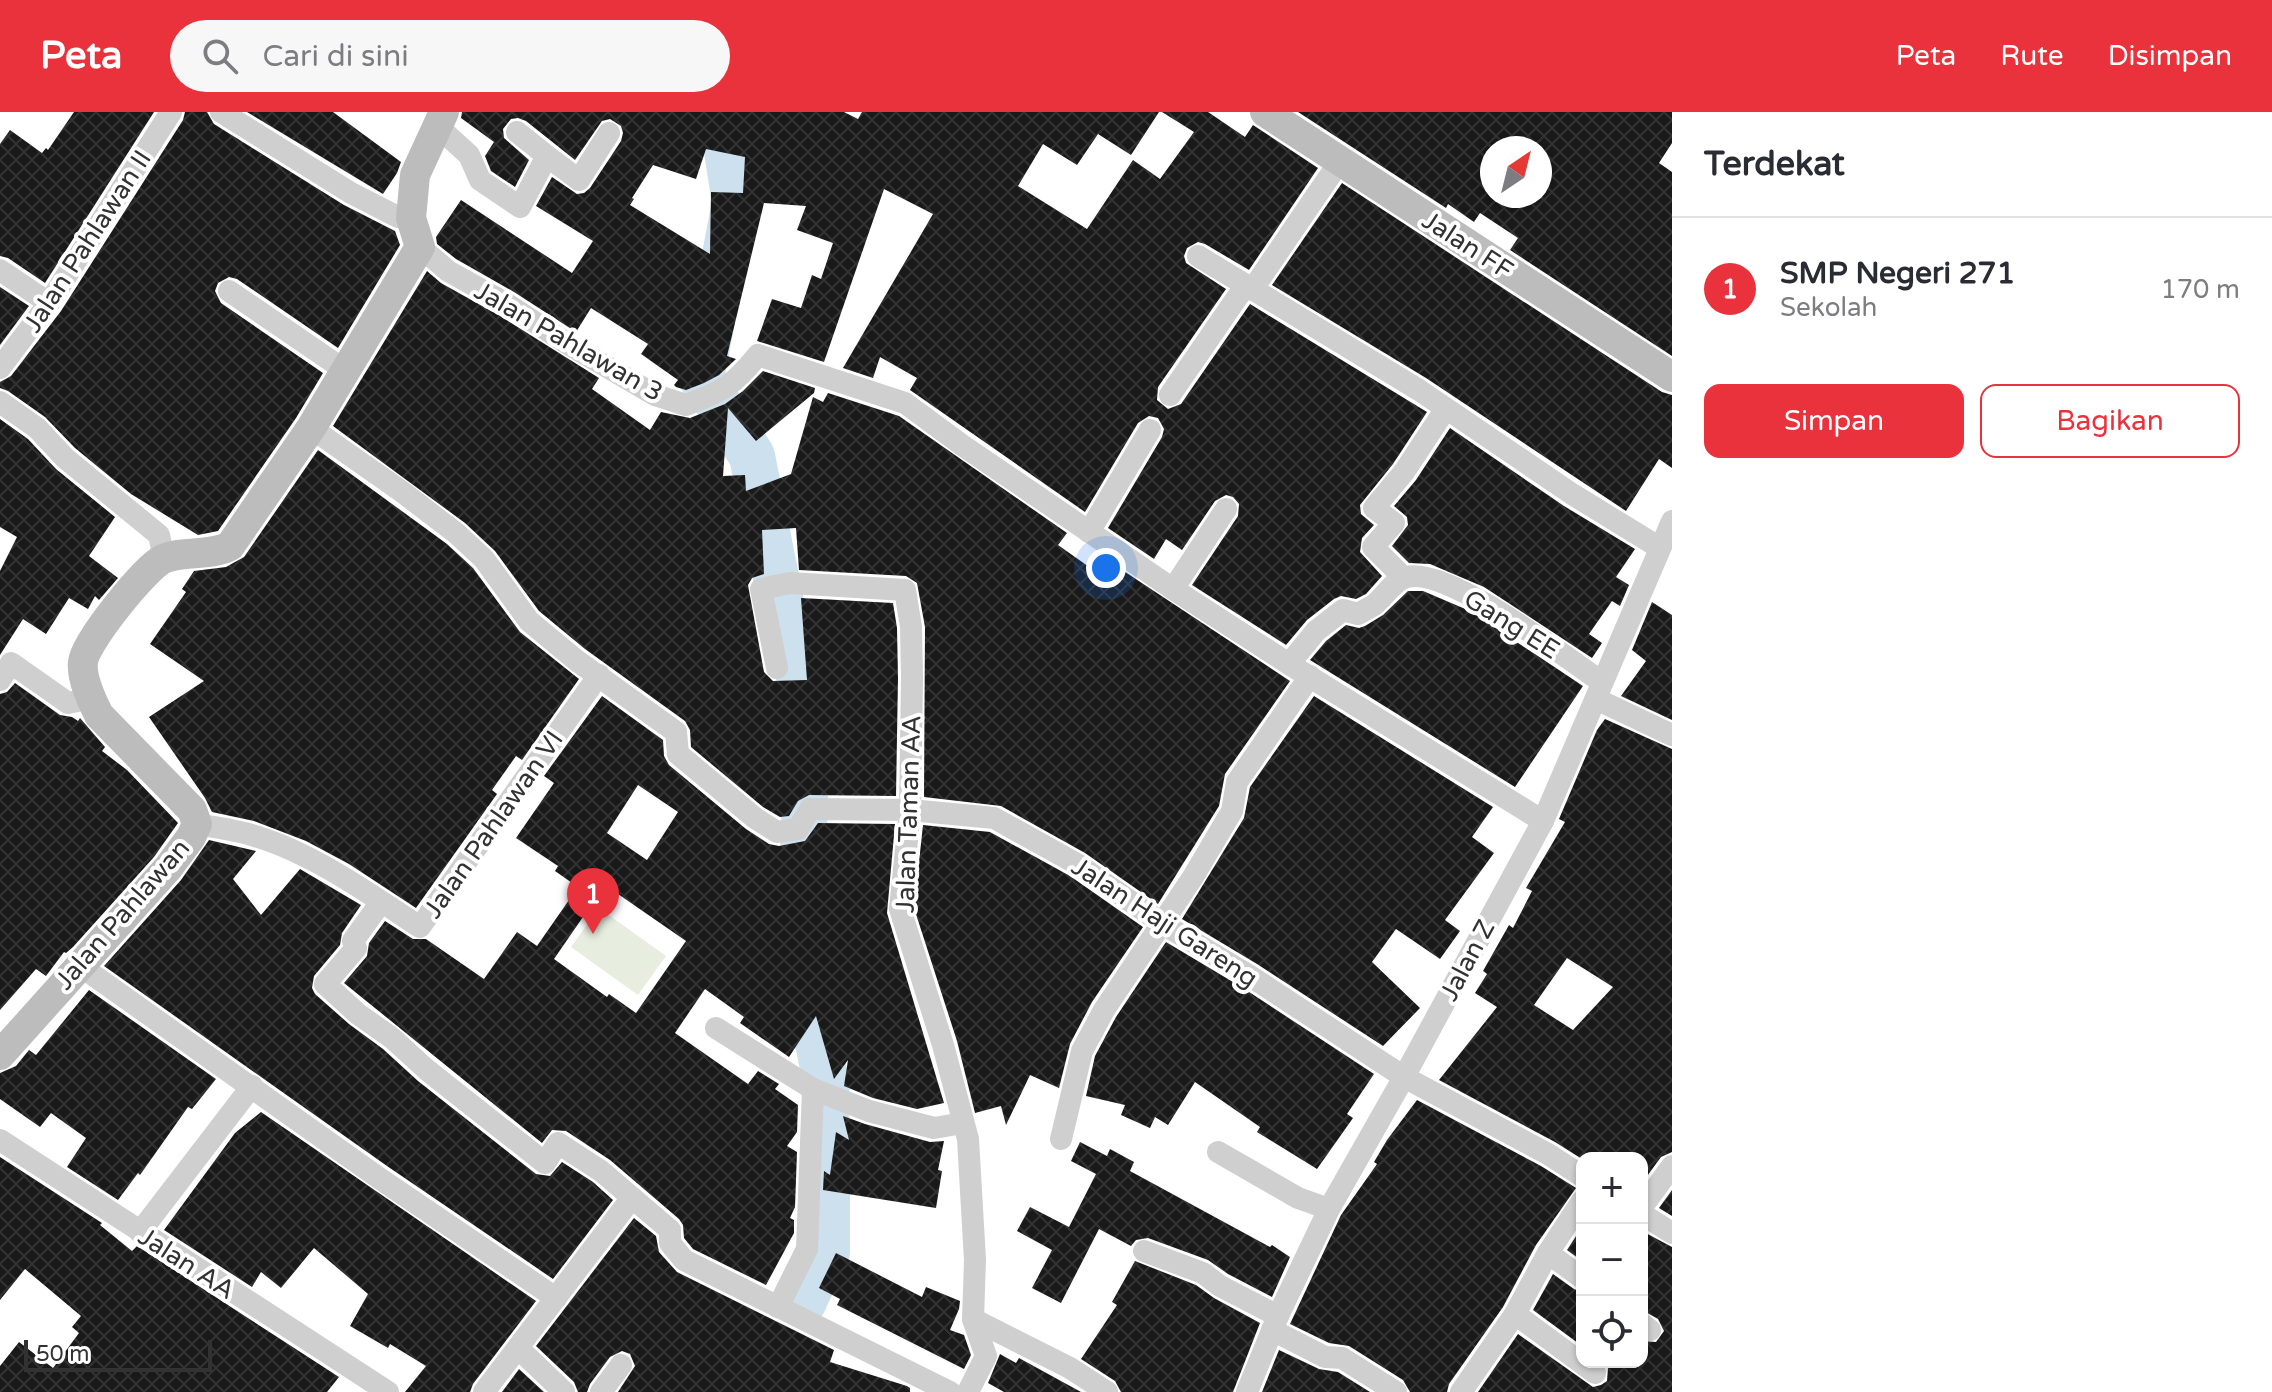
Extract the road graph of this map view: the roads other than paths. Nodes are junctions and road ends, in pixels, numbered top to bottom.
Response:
1 (171, 112) edge
2 (221, 112) edge
3 (1265, 112) edge
4 (440, 119) edge
5 (517, 132) dead end
6 (609, 133) dead end
7 (547, 156) junction
8 (1340, 161) junction
9 (411, 218) junction
10 (420, 247) junction
11 (1198, 256) dead end
12 (0, 270) edge
13 (1248, 288) junction
14 (229, 291) dead end
15 (49, 303) junction
16 (0, 368) edge
17 (346, 371) junction
18 (1672, 377) edge
19 (1170, 395) dead end
20 (0, 402) edge
21 (1445, 410) junction
22 (311, 428) junction
23 (1150, 430) dead end
24 (1226, 509) dead end
25 (1672, 521) edge
26 (1089, 532) junction
27 (1660, 548) junction
28 (164, 559) junction
29 (1411, 576) junction
30 (1173, 589) junction
31 (1289, 664) junction
32 (777, 668) dead end
33 (599, 675) junction
34 (1310, 676) junction
35 (0, 680) edge
36 (1599, 690) junction
37 (91, 698) junction
38 (1672, 735) edge
39 (910, 810) junction
40 (1543, 821) junction
41 (197, 824) junction
42 (381, 902) junction
43 (1163, 924) junction
44 (79, 965) junction
45 (716, 1028) dead end
46 (3, 1045) edge
47 (1404, 1077) junction
48 (252, 1086) junction
49 (813, 1089) junction
50 (963, 1123) junction
51 (1061, 1139) dead end
52 (0, 1140) edge
53 (1218, 1152) dead end
54 (1672, 1166) edge
55 (1576, 1172) edge
56 (631, 1199) junction
57 (1648, 1199) edge
58 (1329, 1209) junction
59 (1576, 1210) edge
60 (1648, 1218) edge
61 (140, 1232) junction
62 (1672, 1233) edge
63 (1144, 1251) dead end
64 (1548, 1253) junction
65 (1576, 1274) edge
66 (556, 1298) junction
67 (778, 1307) junction
68 (1515, 1314) junction
69 (973, 1319) junction
70 (1275, 1323) junction
71 (518, 1348) junction
72 (621, 1365) dead end
73 (1595, 1373) dead end
74 (378, 1389) edge
75 (484, 1392) edge
76 (564, 1392) edge
77 (601, 1392) edge
78 (950, 1392) edge
79 (968, 1392) edge
80 (1107, 1392) edge
81 (1247, 1392) edge
82 (1396, 1392) edge
83 (1461, 1392) edge

1 - 15 street, Jalan Pahlawan II
2 - 9 street
3 - 8 street, Jalan FF
4 - 7 street
4 - 9 street
5 - 7 street
6 - 7 street
8 - 13 street
8 - 18 street, Jalan FF
9 - 10 street
10 - 17 street
10 - 26 street, Jalan Pahlawan 3
11 - 13 street
12 - 15 street
13 - 19 street
13 - 21 street
14 - 17 street
15 - 16 street, Jalan Pahlawan II
17 - 22 street
20 - 28 street
21 - 27 street
21 - 29 street
22 - 28 street
22 - 33 street
23 - 26 street
24 - 30 street
25 - 27 street, Jalan Z
26 - 30 street
27 - 36 street, Jalan Z
28 - 37 street, Jalan Pahlawan
29 - 31 street
29 - 36 street, Gang EE
30 - 31 street
31 - 34 street
32 - 39 street, Jalan Taman AA
33 - 39 street
33 - 42 street, Jalan Pahlawan VI
34 - 40 street
34 - 43 street
35 - 37 street
36 - 38 street, Gang EE
36 - 40 street, Jalan Z
37 - 41 street, Jalan Pahlawan
39 - 43 street, Jalan Haji Gareng
39 - 50 street, Jalan Taman AA
40 - 47 street, Jalan Z
41 - 42 street, Jalan Pahlawan VI
41 - 44 street, Jalan Pahlawan
42 - 56 street
43 - 47 street, Jalan Haji Gareng
43 - 51 street
44 - 46 street, Jalan Pahlawan
44 - 48 street
45 - 49 street
47 - 55 street, Jalan Haji Gareng
47 - 58 street, Jalan Z
48 - 61 street
48 - 66 street
49 - 50 street
49 - 67 street
50 - 69 street, Jalan Taman AA
52 - 61 street, Jalan AA
53 - 58 street
54 - 57 street
56 - 66 street
56 - 67 street
58 - 70 street, Jalan Z
59 - 64 street
60 - 62 street
61 - 74 street, Jalan AA
63 - 70 street
64 - 65 street
64 - 68 street
66 - 71 street
67 - 78 street
68 - 73 street
68 - 83 street
69 - 79 street, Jalan Taman AA
69 - 80 street
70 - 81 street, Jalan Z
70 - 82 street
71 - 75 street
71 - 76 street
72 - 77 street

